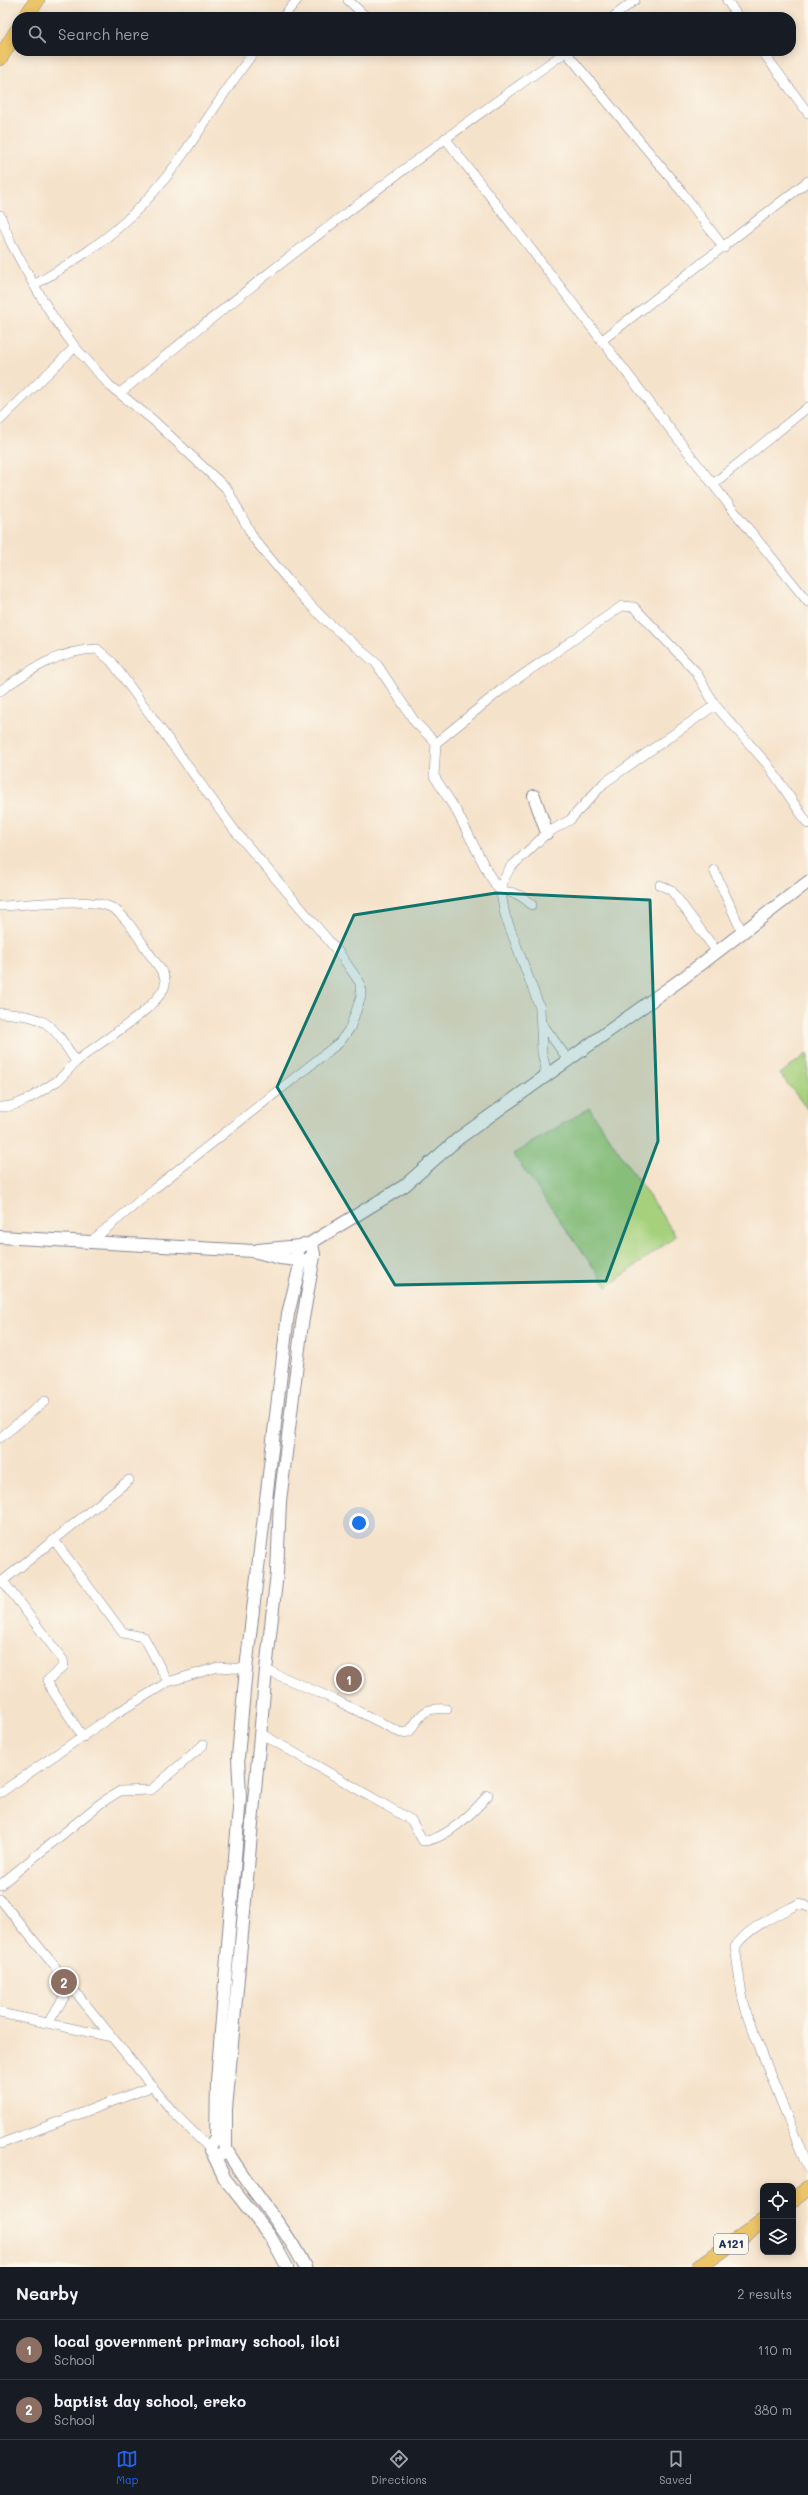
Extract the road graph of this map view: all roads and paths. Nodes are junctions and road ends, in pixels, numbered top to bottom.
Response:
1 (37, 0) edge
2 (296, 0) edge
3 (348, 0) edge
4 (635, 0) edge
5 (727, 0) edge
6 (29, 12) edge
7 (287, 12) edge
8 (361, 12) edge
9 (619, 12) edge
10 (735, 12) edge
11 (12, 38) edge
12 (2, 52) edge
13 (252, 56) edge
14 (560, 56) edge
15 (571, 56) edge
16 (766, 56) edge
17 (808, 113) edge
18 (444, 138) junction
19 (808, 181) edge
20 (0, 215) edge
21 (724, 248) junction
22 (34, 285) junction
23 (602, 341) junction
24 (75, 347) junction
25 (120, 393) junction
26 (808, 407) edge
27 (0, 420) edge
28 (713, 484) junction
29 (808, 602) edge
30 (0, 691) edge
31 (715, 706) junction
32 (436, 743) junction
33 (534, 796) dead end
34 (808, 824) edge
35 (547, 833) junction
36 (714, 870) dead end
37 (808, 882) edge
38 (660, 885) dead end
39 (501, 893) junction
40 (532, 905) dead end
41 (0, 906) edge
42 (742, 932) junction
43 (717, 952) junction
44 (0, 1013) edge
45 (541, 1022) junction
46 (569, 1061) junction
47 (76, 1062) junction
48 (544, 1078) junction
49 (0, 1107) edge
50 (0, 1237) edge
51 (89, 1243) junction
52 (304, 1245) junction
53 (253, 1251) junction
54 (314, 1256) junction
55 (300, 1260) junction
56 (45, 1401) dead end
57 (0, 1438) edge
58 (129, 1480) dead end
59 (54, 1540) junction
60 (2, 1582) edge
61 (246, 1669) junction
62 (266, 1670) junction
63 (168, 1682) junction
64 (447, 1709) dead end
65 (260, 1733) junction
66 (83, 1736) junction
67 (203, 1745) dead end
68 (0, 1793) edge
69 (488, 1795) dead end
70 (0, 1885) edge
71 (0, 1899) edge
72 (808, 1907) edge
73 (71, 1986) junction
74 (0, 2012) edge
75 (48, 2023) junction
76 (112, 2038) junction
77 (153, 2086) junction
78 (0, 2144) edge
79 (218, 2147) junction
80 (808, 2168) edge
81 (808, 2189) edge
82 (796, 2198) edge
83 (760, 2223) edge
84 (287, 2267) edge
85 (305, 2267) edge
86 (699, 2267) edge

1 - 6 main road
2 - 7 street
3 - 8 street
4 - 9 street
5 - 10 street
11 - 12 main road
13 - 22 street
14 - 18 street
15 - 21 street
16 - 17 street
18 - 23 street
18 - 25 street
19 - 21 street
20 - 22 street
21 - 23 street
22 - 24 street
23 - 28 street
24 - 25 street
24 - 27 street
25 - 32 street
26 - 28 street
28 - 29 street
30 - 51 street
31 - 32 street
31 - 34 street
31 - 35 street
32 - 39 street
33 - 35 street
35 - 39 street
36 - 42 street
37 - 42 street
38 - 43 street
39 - 40 street
39 - 45 street
41 - 47 street
42 - 43 street
43 - 46 street
44 - 47 street
45 - 46 street
45 - 48 street
46 - 48 street
47 - 49 street
48 - 52 street
50 - 51 street
51 - 53 street
52 - 53 street
52 - 54 street
52 - 55 street
53 - 55 street
54 - 55 street
54 - 62 street
55 - 61 street
56 - 57 street
58 - 59 street
59 - 60 street
59 - 63 street
60 - 66 street
61 - 63 street
61 - 79 street
62 - 64 street
62 - 65 street
63 - 66 street
65 - 69 street
65 - 79 street
66 - 68 street
67 - 70 street
71 - 73 street
72 - 80 street
73 - 75 street
73 - 76 street
74 - 75 street
75 - 76 street
76 - 77 street
77 - 78 street
77 - 79 street
79 - 84 street
79 - 85 street
81 - 82 main road
83 - 86 main road, A121

